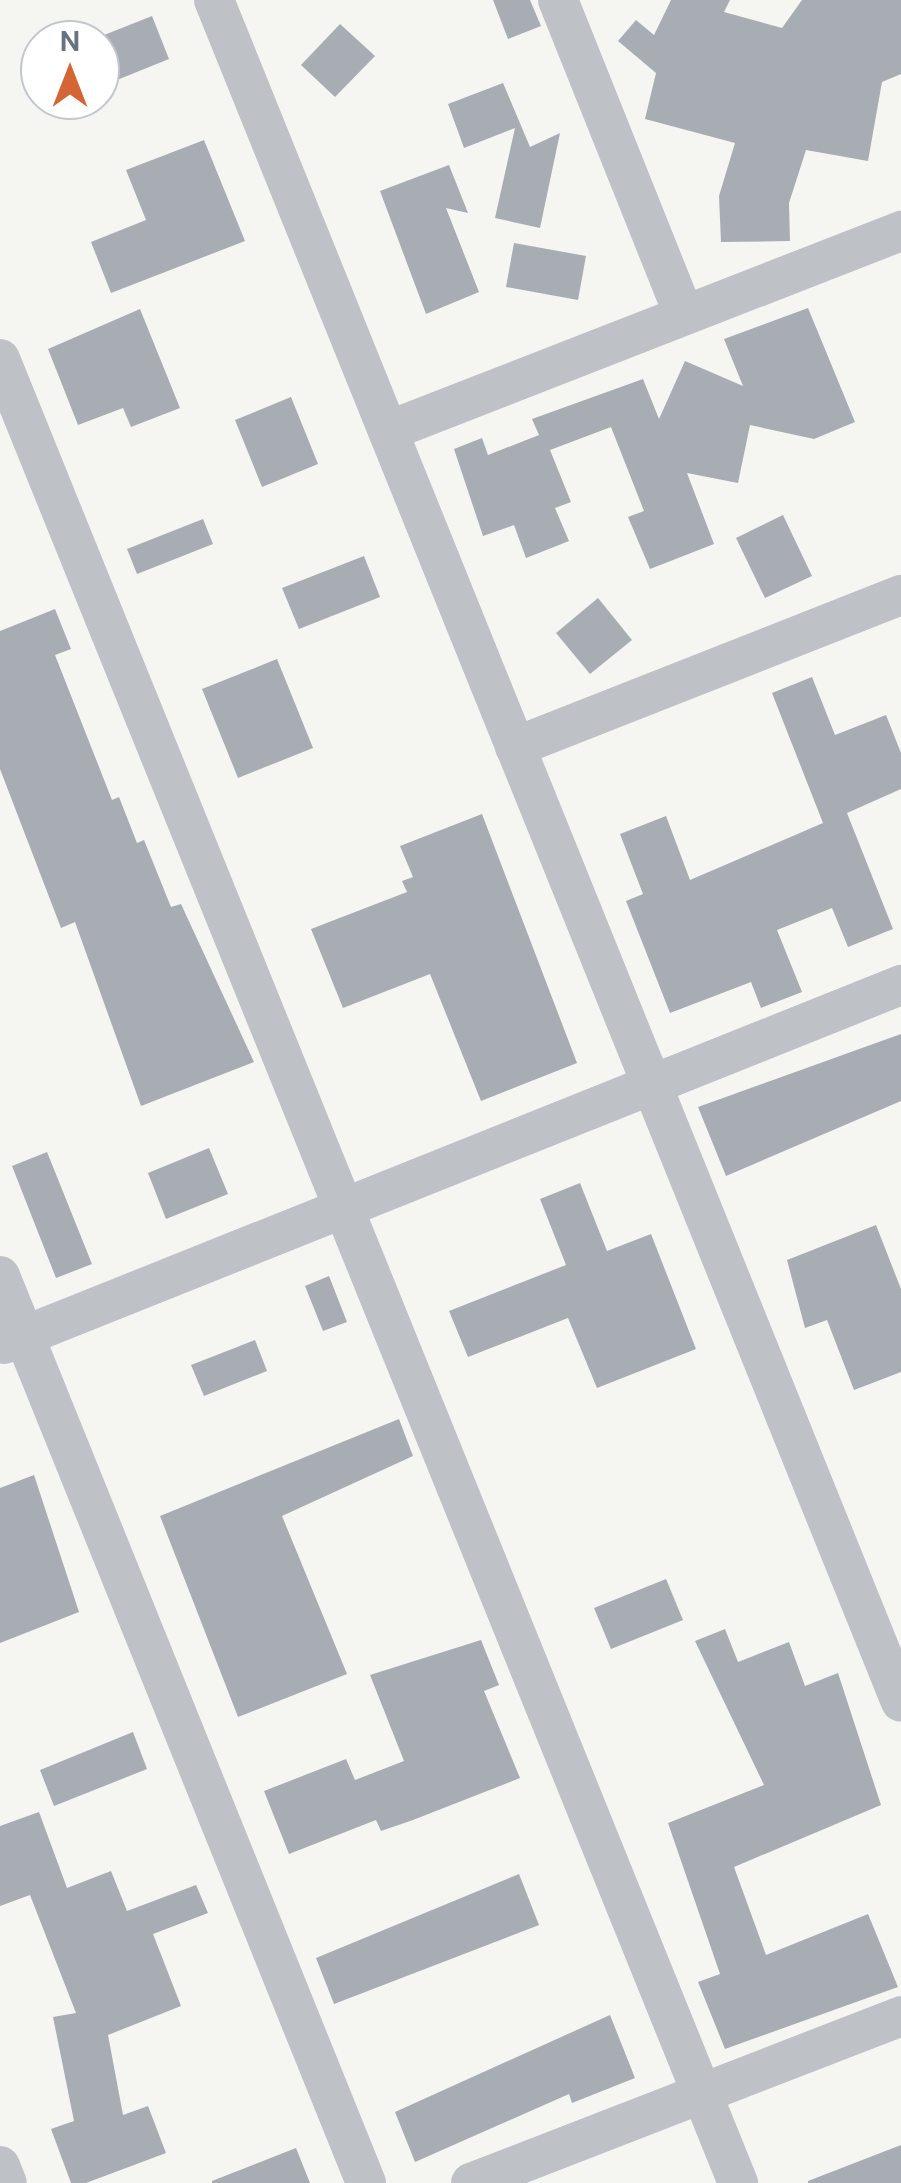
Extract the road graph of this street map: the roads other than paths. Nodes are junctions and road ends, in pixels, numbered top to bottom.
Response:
1 (214, 0) edge
2 (558, 0) edge
3 (901, 231) edge
4 (684, 315) junction
5 (0, 359) edge
6 (388, 432) junction
7 (901, 595) edge
8 (515, 747) junction
9 (901, 985) edge
10 (652, 1086) junction
11 (343, 1207) junction
12 (0, 1276) edge
13 (13, 1341) edge
14 (901, 1702) edge
15 (901, 2016) edge
16 (702, 2094) junction
17 (0, 2166) edge
18 (7, 2183) edge
19 (366, 2183) edge
20 (471, 2183) edge
21 (738, 2183) edge

1 - 6 street
2 - 4 street
3 - 4 street
4 - 6 street
5 - 11 street
6 - 8 street
7 - 8 street
8 - 10 street
9 - 10 street
10 - 11 street
10 - 14 street
11 - 13 street
11 - 16 street
12 - 13 street
13 - 19 street
15 - 16 street
16 - 20 street
16 - 21 street
17 - 18 street

